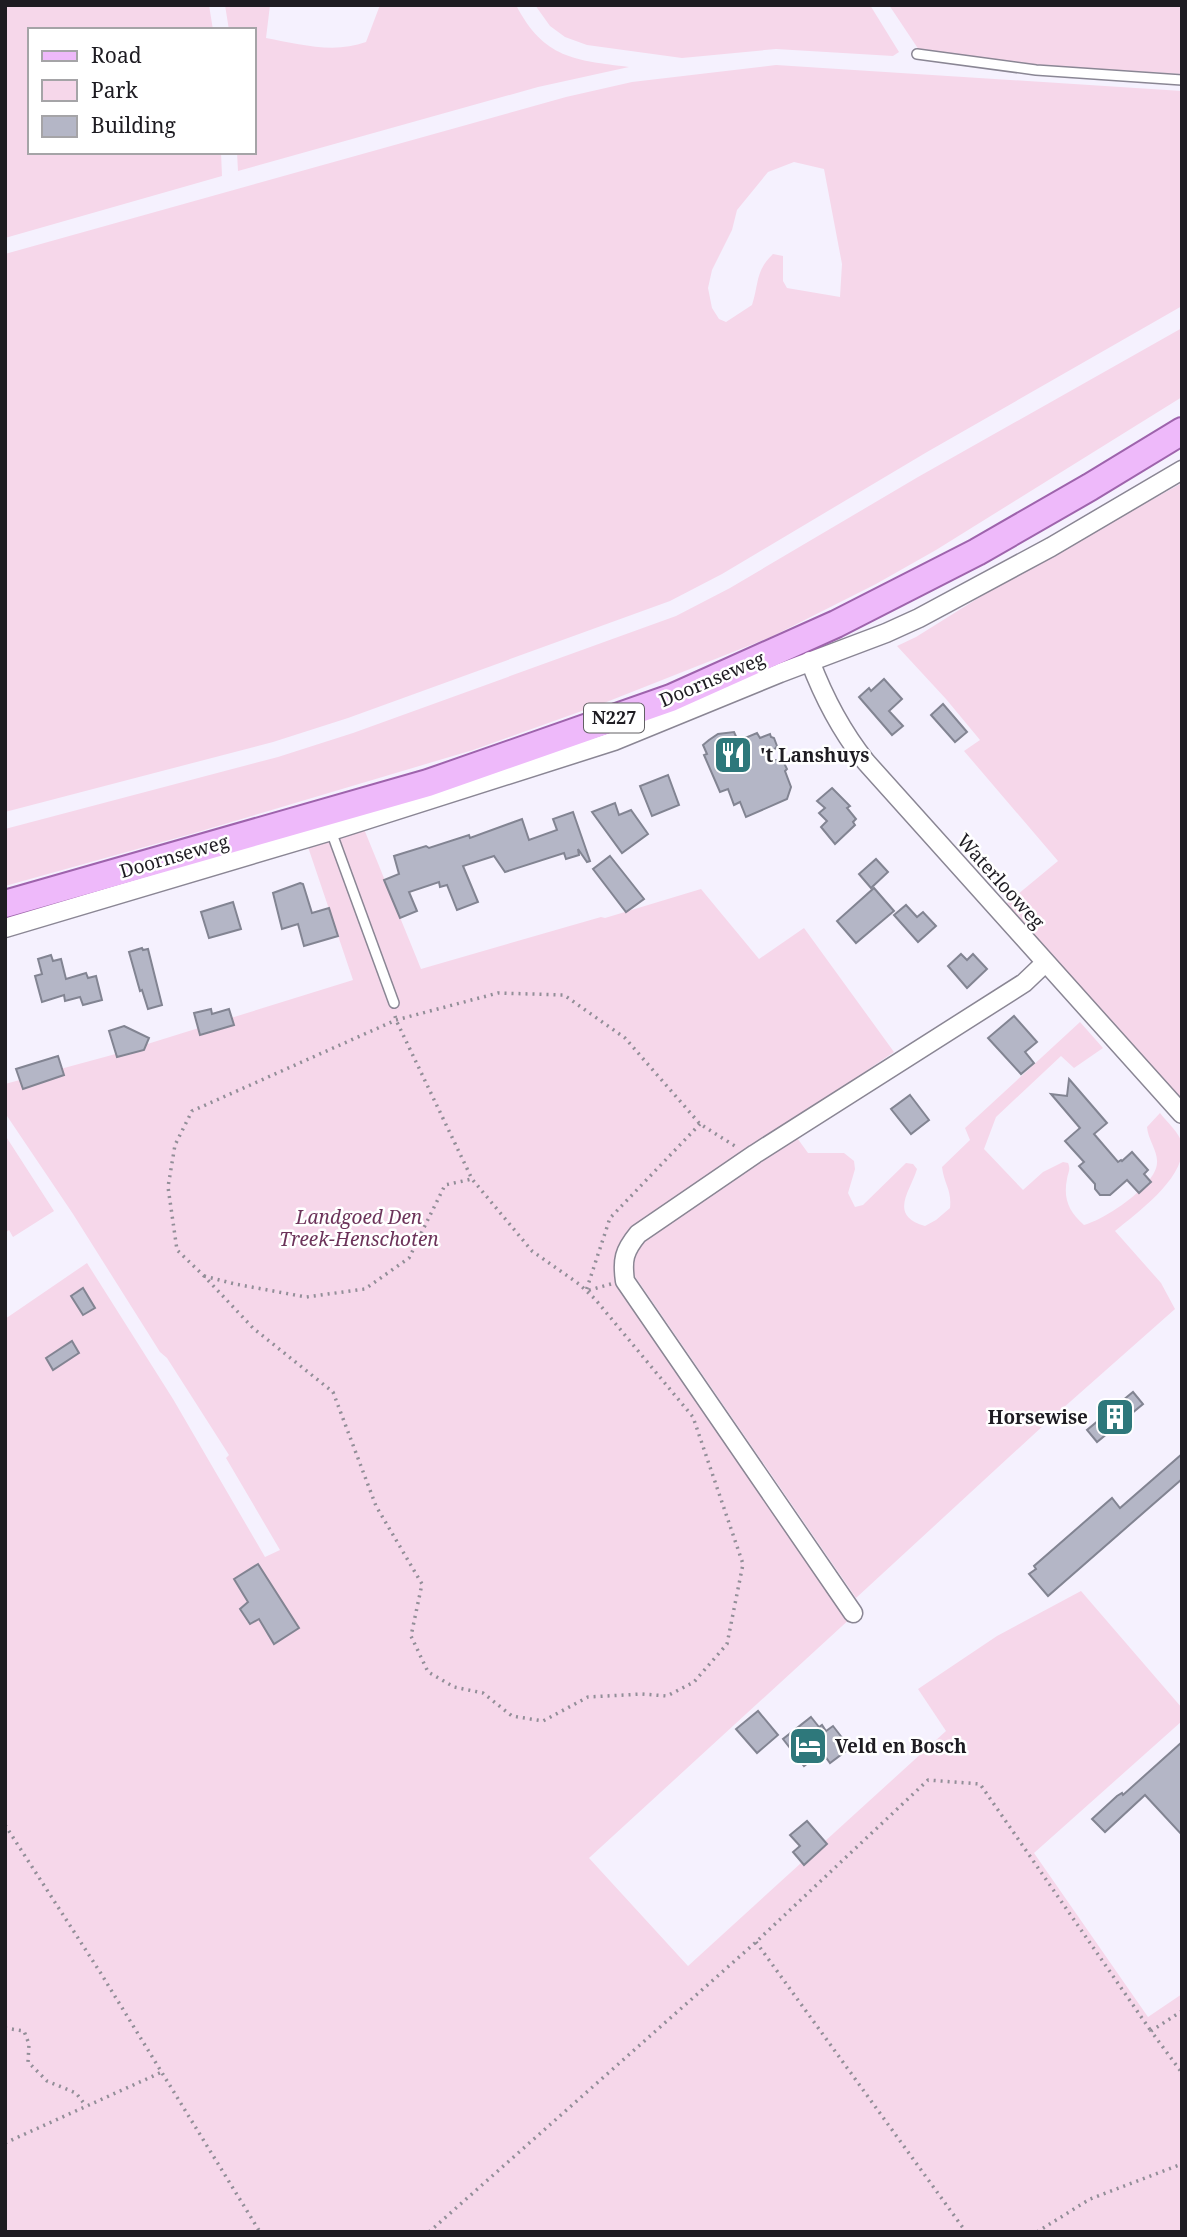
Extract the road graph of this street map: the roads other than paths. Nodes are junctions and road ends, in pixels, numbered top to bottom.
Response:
1 (917, 54) dead end
2 (1182, 80) edge
3 (1182, 431) edge
4 (1182, 470) edge
5 (810, 661) junction
6 (331, 831) junction
7 (5, 904) edge
8 (5, 928) edge
9 (1045, 963) junction
10 (394, 1003) dead end
11 (1182, 1114) edge
12 (853, 1613) dead end

1 - 2 lane
3 - 7 main road, Doornseweg / N227
4 - 5 street, Doornseweg
5 - 6 street, Doornseweg
5 - 9 street, Waterlooweg
6 - 8 street, Doornseweg
6 - 10 lane
9 - 11 street, Waterlooweg
9 - 12 street

